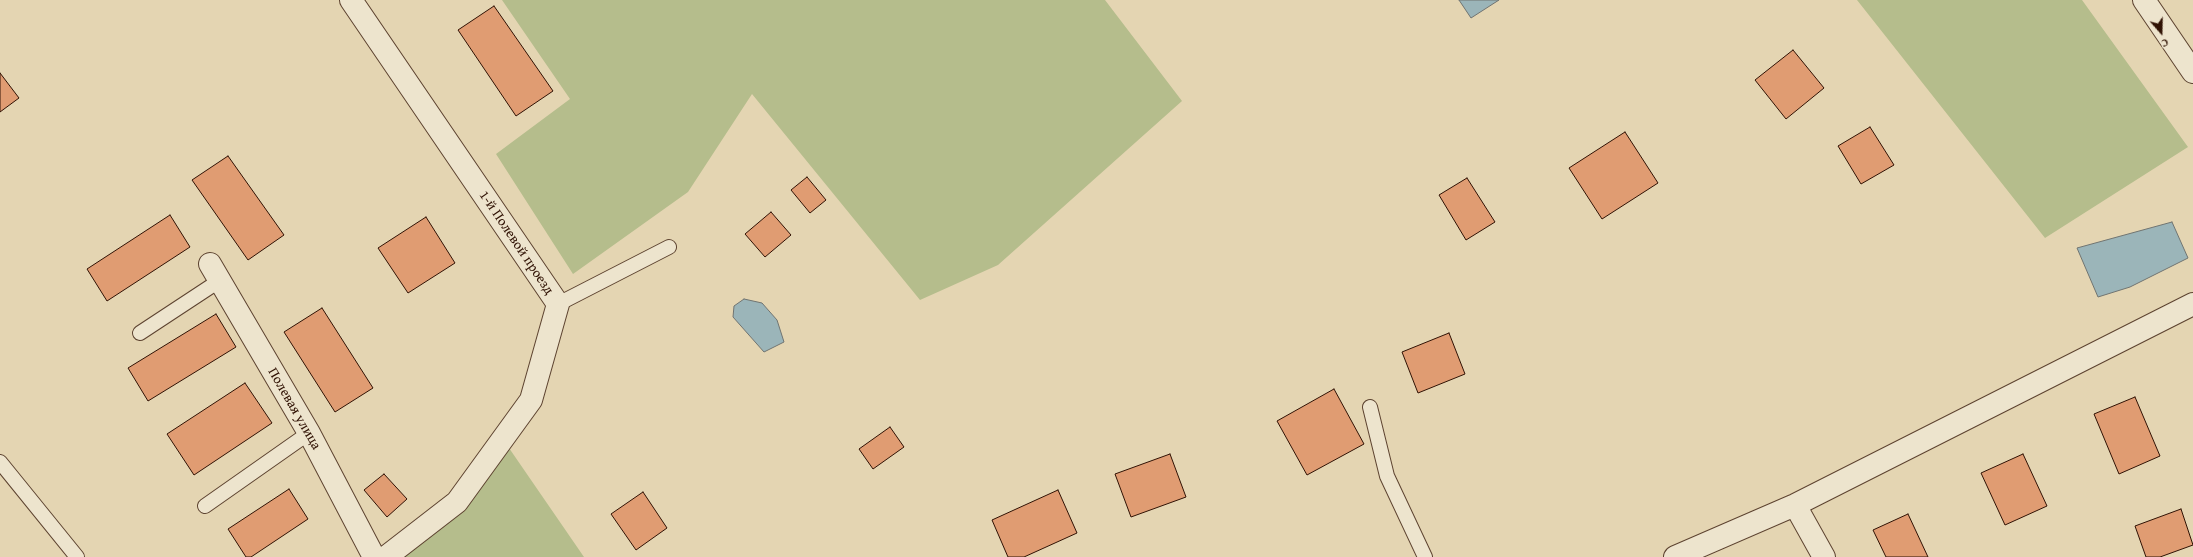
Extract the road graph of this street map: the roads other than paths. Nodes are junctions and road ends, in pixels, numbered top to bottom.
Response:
1 (351, 0) edge
2 (2144, 0) edge
3 (2193, 72) edge
4 (669, 247) dead end
5 (215, 273) joint
6 (558, 304) junction
7 (2193, 304) edge
8 (140, 333) dead end
9 (1370, 407) dead end
10 (309, 433) junction
11 (0, 462) edge
12 (1795, 505) junction
13 (205, 506) dead end
14 (77, 557) edge
15 (374, 557) edge
16 (386, 557) edge
17 (1425, 557) edge
18 (1675, 557) edge
19 (1824, 557) edge

1 - 6 street, 1-й Полевой проезд
2 - 3 street
4 - 6 lane
5 - 8 lane
5 - 10 street, Полевая улица
6 - 16 street, 1-й Полевой проезд
7 - 12 street
9 - 17 lane
10 - 13 lane
10 - 15 street, Полевая улица
11 - 14 lane
12 - 18 street
12 - 19 street

